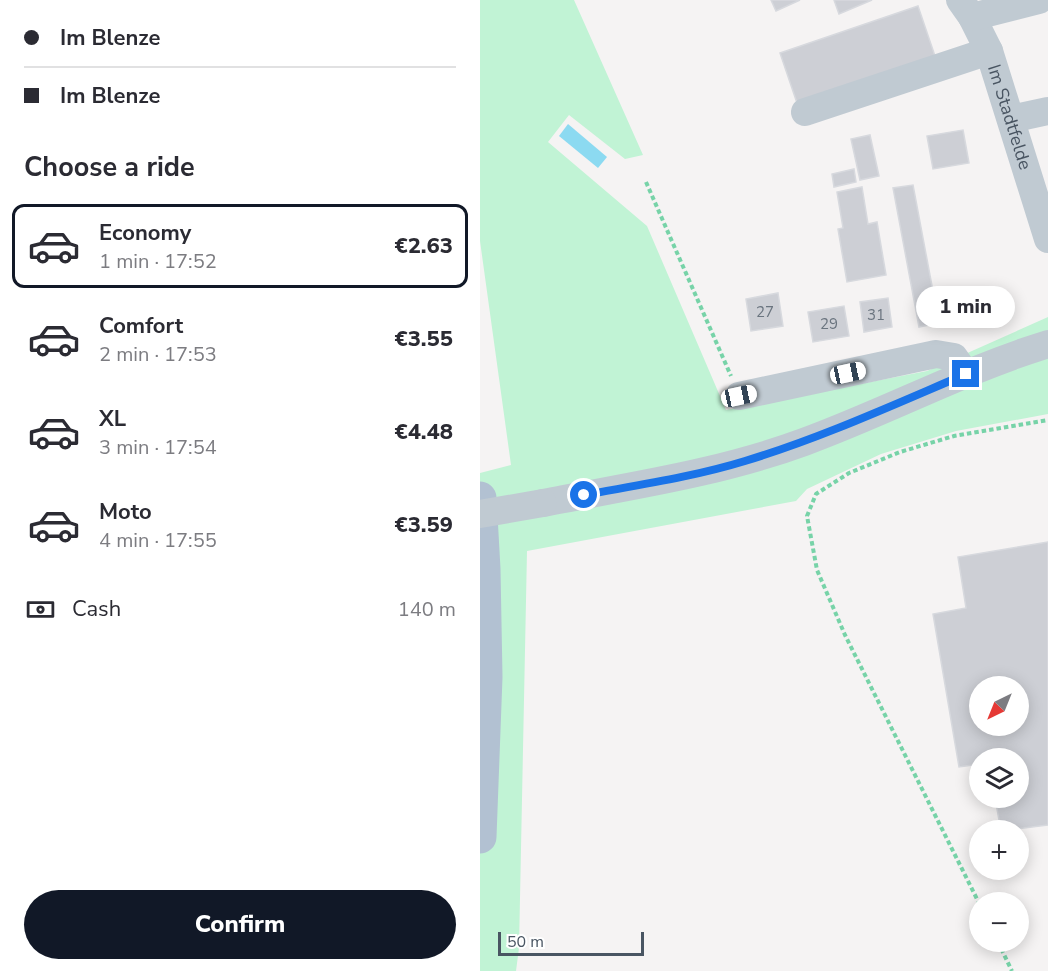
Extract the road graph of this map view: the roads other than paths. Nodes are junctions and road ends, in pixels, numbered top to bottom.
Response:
1 (1039, 0) edge
2 (966, 8) edge
3 (989, 51) junction
4 (1048, 111) edge
5 (805, 112) dead end
6 (1011, 119) junction
7 (1048, 239) edge
8 (1048, 344) edge
9 (966, 374) junction
10 (739, 396) road end
11 (480, 498) edge
12 (480, 514) edge
13 (480, 837) edge

1 - 2 street
2 - 3 street, Im Stadtfelde
3 - 5 street
3 - 6 street, Im Stadtfelde
4 - 6 street
6 - 7 street, Im Stadtfelde
8 - 9 street
9 - 10 street
9 - 12 street, bridge
11 - 13 main road

